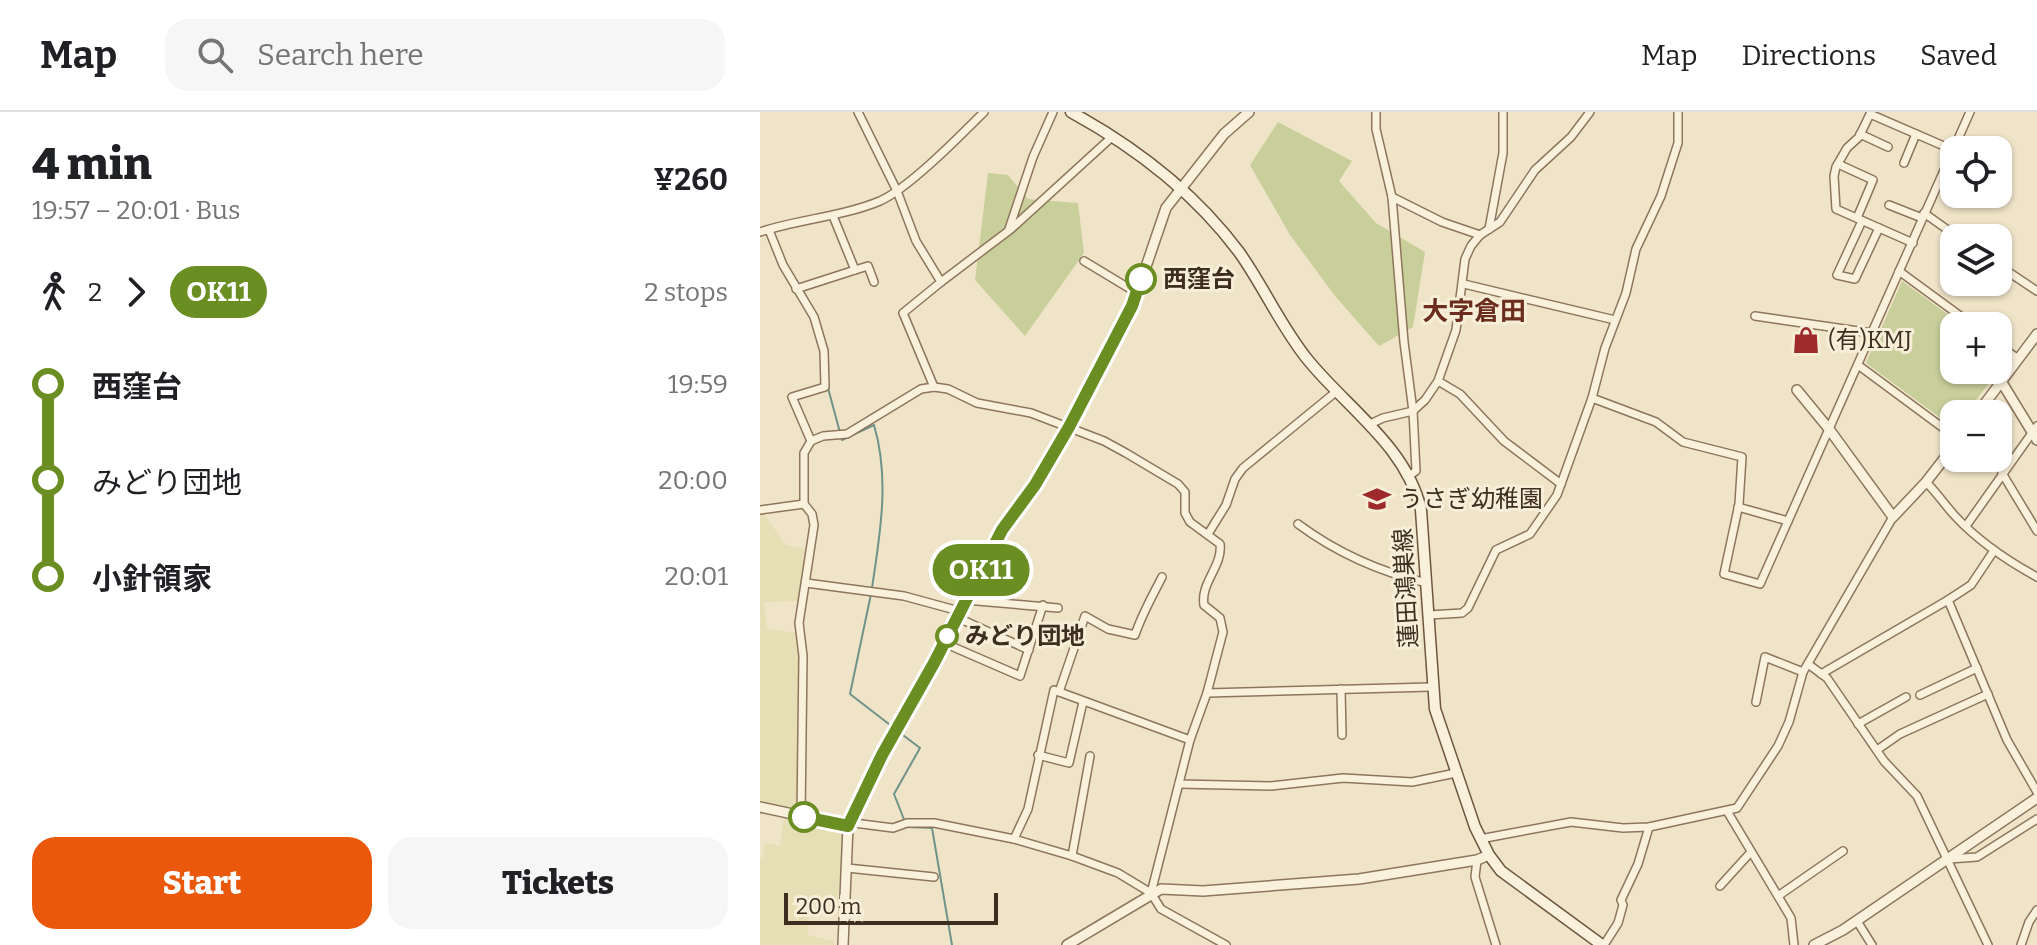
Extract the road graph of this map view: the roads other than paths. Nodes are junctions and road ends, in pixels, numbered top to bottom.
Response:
1 (858, 112) edge
2 (984, 112) edge
3 (1053, 112) edge
4 (1071, 112) edge
5 (1376, 112) edge
6 (1503, 112) edge
7 (1590, 112) edge
8 (1678, 112) edge
9 (1970, 112) edge
10 (1244, 113) edge
11 (1860, 134) junction
12 (1916, 134) junction
13 (1113, 136) junction
14 (1959, 136) edge
15 (1940, 144) edge
16 (1888, 147) dead end
17 (1904, 163) dead end
18 (1838, 164) junction
19 (1940, 179) edge
20 (1180, 188) junction
21 (897, 191) junction
22 (1392, 197) junction
23 (1889, 205) dead end
24 (833, 216) junction
25 (1923, 216) junction
26 (1860, 220) junction
27 (1940, 226) edge
28 (1879, 228) junction
29 (1489, 229) junction
30 (764, 231) edge
31 (1008, 231) junction
32 (1480, 235) junction
33 (1913, 243) junction
34 (1084, 261) dead end
35 (855, 270) junction
36 (1899, 271) junction
37 (2012, 274) edge
38 (874, 282) dead end
39 (941, 282) junction
40 (1464, 284) junction
41 (796, 289) junction
42 (2037, 291) edge
43 (1137, 293) junction
44 (1955, 312) edge
45 (1755, 316) dead end
46 (1615, 320) junction
47 (1872, 333) junction
48 (2037, 334) edge
49 (2012, 354) edge
50 (2018, 359) junction
51 (1858, 365) junction
52 (2012, 367) edge
53 (1438, 381) junction
54 (2003, 384) edge
55 (934, 387) junction
56 (1797, 390) dead end
57 (1337, 391) junction
58 (1592, 398) junction
59 (1413, 411) junction
60 (1368, 425) junction
61 (1940, 426) edge
62 (1069, 427) junction
63 (1829, 429) junction
64 (2035, 432) edge
65 (811, 441) junction
66 (1940, 464) edge
67 (2002, 473) junction
68 (1409, 476) junction
69 (1926, 482) junction
70 (1561, 484) junction
71 (804, 504) junction
72 (1738, 507) junction
73 (760, 510) edge
74 (1893, 517) junction
75 (1788, 521) junction
76 (1298, 524) dead end
77 (1966, 526) junction
78 (2037, 531) edge
79 (1208, 534) junction
80 (1993, 552) junction
81 (1162, 577) dead end
82 (2037, 577) edge
83 (806, 583) junction
84 (1427, 583) junction
85 (965, 600) junction
86 (1948, 600) junction
87 (1043, 605) junction
88 (1058, 608) dead end
89 (958, 614) junction
90 (1429, 615) junction
91 (944, 643) junction
92 (1029, 650) junction
93 (1806, 668) junction
94 (1977, 668) junction
95 (1821, 674) junction
96 (1431, 687) junction
97 (1341, 689) junction
98 (1059, 692) junction
99 (1207, 693) junction
100 (1988, 694) junction
101 (1920, 695) dead end
102 (1906, 697) dead end
103 (1083, 702) junction
104 (1756, 702) dead end
105 (1858, 724) junction
106 (1342, 735) dead end
107 (1190, 740) junction
108 (1877, 750) junction
109 (1038, 755) junction
110 (1090, 756) dead end
111 (1456, 773) junction
112 (1179, 784) junction
113 (2037, 792) edge
114 (2037, 798) edge
115 (760, 807) edge
116 (1727, 811) junction
117 (801, 816) junction
118 (2037, 819) edge
119 (848, 826) junction
120 (1649, 827) junction
121 (1014, 839) junction
122 (1480, 839) junction
123 (1843, 851) dead end
124 (1750, 853) junction
125 (1489, 855) junction
126 (1072, 856) junction
127 (1949, 859) junction
128 (1477, 860) junction
129 (847, 868) junction
130 (934, 877) dead end
131 (1720, 886) dead end
132 (1151, 893) junction
133 (1778, 896) junction
134 (2037, 910) edge
135 (1857, 921) junction
136 (1223, 944) edge
137 (1598, 944) edge
138 (843, 945) edge
139 (1067, 945) edge
140 (1496, 945) edge
141 (1794, 945) edge
142 (1814, 945) edge
143 (1872, 945) edge
144 (1988, 945) edge
145 (2021, 945) edge

1 - 21 street
2 - 21 street
3 - 31 street
4 - 13 main road, 蓮田鴻巣線
5 - 22 street
6 - 29 street
7 - 29 street
8 - 46 street
9 - 14 street
10 - 20 street
11 - 12 street
11 - 16 street
11 - 18 street
12 - 15 street
12 - 17 street
13 - 20 main road, 蓮田鴻巣線
13 - 31 street
18 - 26 street
18 - 26 street
19 - 25 street
20 - 43 street
20 - 57 main road, 蓮田鴻巣線
21 - 24 street
21 - 39 street
22 - 32 street
22 - 59 street
23 - 25 street
24 - 30 street
24 - 35 street
25 - 27 street
25 - 33 street
26 - 28 street
26 - 28 street
28 - 33 street
29 - 32 street
30 - 41 street
31 - 39 street
32 - 40 street
33 - 36 street
34 - 43 street
35 - 38 street
35 - 41 street
36 - 44 street
36 - 47 street
37 - 42 street
39 - 55 street
40 - 46 street
40 - 53 street
41 - 65 street
43 - 62 street
45 - 47 street
46 - 58 street
47 - 51 street
48 - 50 street
49 - 50 street
50 - 52 street
51 - 61 street
51 - 63 street
53 - 59 street
53 - 70 street
54 - 64 street
55 - 62 street
55 - 65 street
56 - 63 street
57 - 60 main road, 蓮田鴻巣線
57 - 79 street
58 - 70 street
58 - 72 street
59 - 60 street
59 - 68 street
60 - 68 main road, 蓮田鴻巣線
62 - 79 street
62 - 85 street
63 - 74 street
63 - 75 street
64 - 67 street
65 - 71 street
66 - 69 street
67 - 77 street
67 - 78 street
68 - 84 main road, 蓮田鴻巣線
69 - 74 street
69 - 77 street
70 - 90 street
71 - 73 street
71 - 83 street
72 - 75 street
72 - 75 street
74 - 93 street
76 - 84 street
77 - 80 street
79 - 99 street
80 - 82 street
80 - 86 street
81 - 98 street
83 - 89 street
83 - 117 street
84 - 90 main road, 蓮田鴻巣線
85 - 87 street
85 - 89 street
86 - 94 street
86 - 95 street
87 - 88 street
87 - 92 street
89 - 91 street
89 - 92 street
90 - 96 main road, 蓮田鴻巣線
91 - 92 street
91 - 119 street
93 - 95 street
93 - 104 street
93 - 116 street
94 - 100 street
94 - 101 street
95 - 105 street
96 - 97 street
96 - 111 main road, 蓮田鴻巣線
97 - 99 street
97 - 106 street
98 - 103 street
98 - 109 street
99 - 107 street
100 - 108 street
100 - 113 street
102 - 105 street
103 - 107 street
103 - 109 street
105 - 108 street
107 - 112 street
108 - 127 street
109 - 121 street
110 - 126 street
111 - 112 street
111 - 122 main road, 蓮田鴻巣線
112 - 132 street
114 - 127 street
115 - 117 street
116 - 120 street
116 - 124 street
117 - 119 street
118 - 127 street
119 - 121 street
119 - 129 street
120 - 122 street
120 - 137 street
121 - 126 street
122 - 125 main road, 蓮田鴻巣線
123 - 133 street
124 - 131 street
124 - 133 street
125 - 128 street
125 - 137 main road, 蓮田鴻巣線
126 - 132 street
127 - 135 street
127 - 144 street
128 - 132 street
128 - 140 street
129 - 130 street
129 - 138 street
132 - 136 street
132 - 139 street
133 - 141 street
134 - 145 street
135 - 142 street
135 - 143 street

